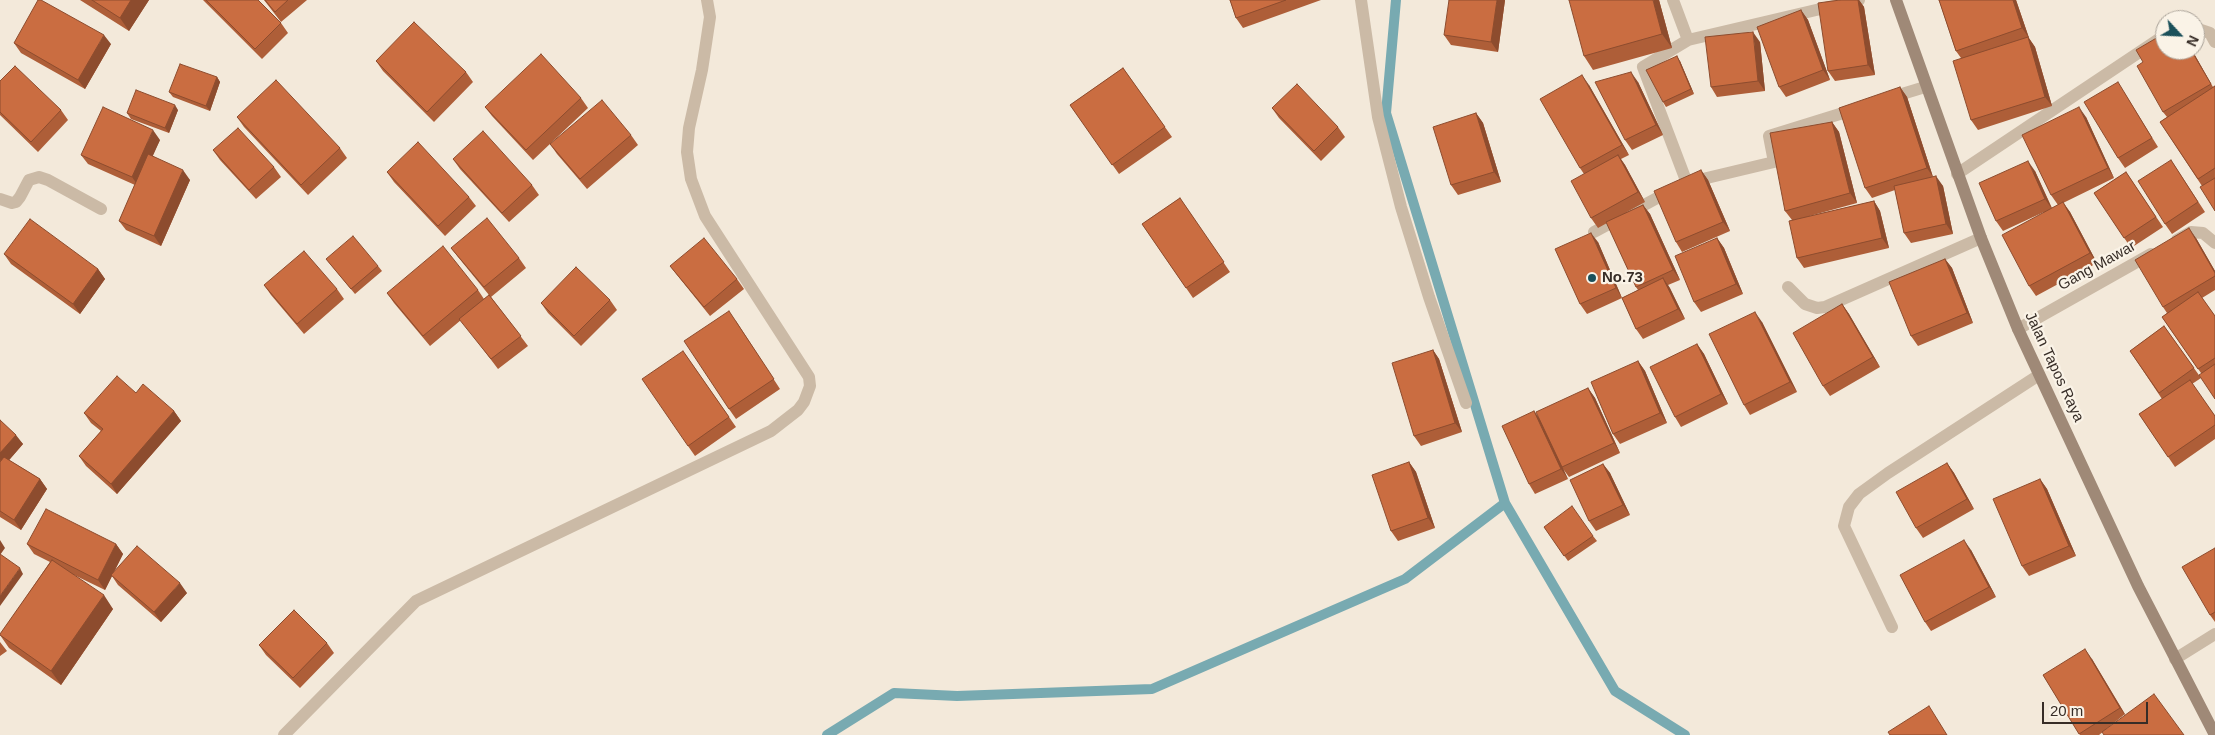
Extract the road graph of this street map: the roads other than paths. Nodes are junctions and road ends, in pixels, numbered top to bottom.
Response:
1 (707, 0) edge
2 (1361, 0) edge
3 (1673, 0) edge
4 (1858, 0) edge
5 (1896, 0) edge
6 (2205, 32) edge
7 (1688, 40) junction
8 (2215, 42) edge
9 (2155, 43) edge
10 (1925, 87) junction
11 (1957, 174) junction
12 (1687, 183) junction
13 (0, 199) edge
14 (100, 209) dead end
15 (1594, 232) edge
16 (1981, 238) junction
17 (2215, 243) edge
18 (1788, 287) dead end
19 (2018, 329) junction
20 (2039, 375) junction
21 (1466, 403) dead end
22 (1892, 626) dead end
23 (2215, 634) edge
24 (2176, 659) junction
25 (284, 735) edge
26 (2215, 735) edge

1 - 25 street
2 - 21 street
3 - 7 street
4 - 7 street
5 - 10 main road, Jalan Tapos Raya
6 - 8 street
7 - 12 street
9 - 11 street
10 - 11 main road, Jalan Tapos Raya
10 - 12 street
11 - 16 main road, Jalan Tapos Raya
12 - 15 street
13 - 14 street
16 - 18 street
16 - 19 main road, Jalan Tapos Raya
17 - 19 street, Gang Mawar
19 - 20 main road, Jalan Tapos Raya
20 - 22 street
20 - 24 main road, Jalan Tapos Raya
23 - 24 street
24 - 26 main road, Jalan Tapos Raya

